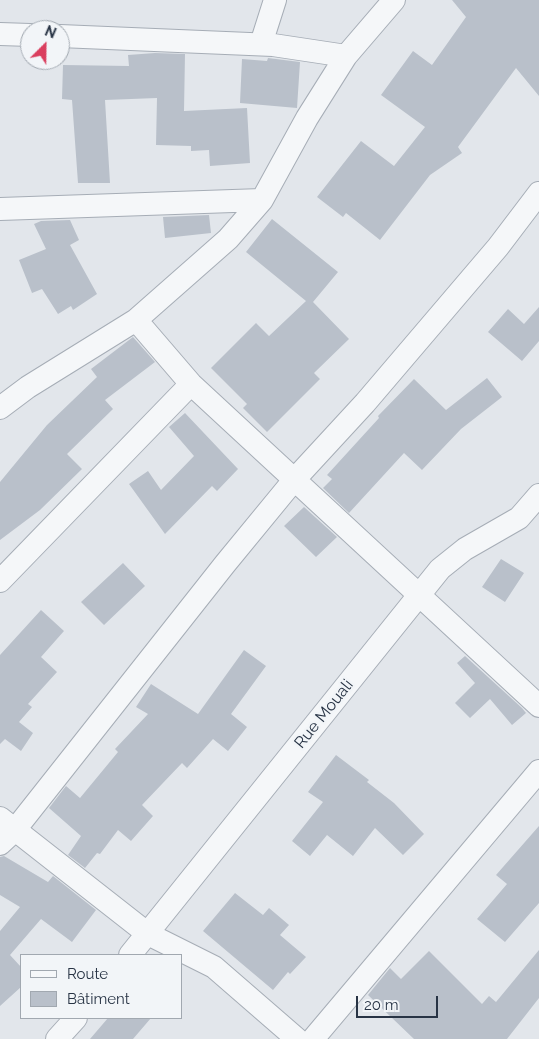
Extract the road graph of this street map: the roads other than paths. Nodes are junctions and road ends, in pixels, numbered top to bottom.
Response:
1 (275, 0) edge
2 (394, 0) edge
3 (0, 34) edge
4 (20, 35) edge
5 (70, 36) edge
6 (262, 44) junction
7 (346, 56) junction
8 (539, 193) edge
9 (262, 200) junction
10 (0, 209) edge
11 (136, 320) junction
12 (191, 384) junction
13 (0, 408) edge
14 (294, 480) junction
15 (539, 495) edge
16 (0, 581) edge
17 (419, 596) junction
18 (539, 706) edge
19 (539, 771) edge
20 (4, 831) edge
21 (148, 934) junction
22 (131, 954) edge
23 (75, 1019) edge
24 (57, 1039) edge
25 (297, 1039) edge
26 (313, 1039) edge

1 - 6 street
2 - 7 street
3 - 4 street
5 - 6 street
6 - 7 street
7 - 9 street
8 - 14 street
9 - 10 street
9 - 11 street
11 - 12 street
11 - 13 street
12 - 14 street
12 - 16 street
14 - 17 street
14 - 20 street
15 - 17 street, Rue Mouali
17 - 18 street
17 - 21 street, Rue Mouali
19 - 26 street
20 - 21 street
21 - 22 street, Rue Mouali
21 - 25 street
23 - 24 street

